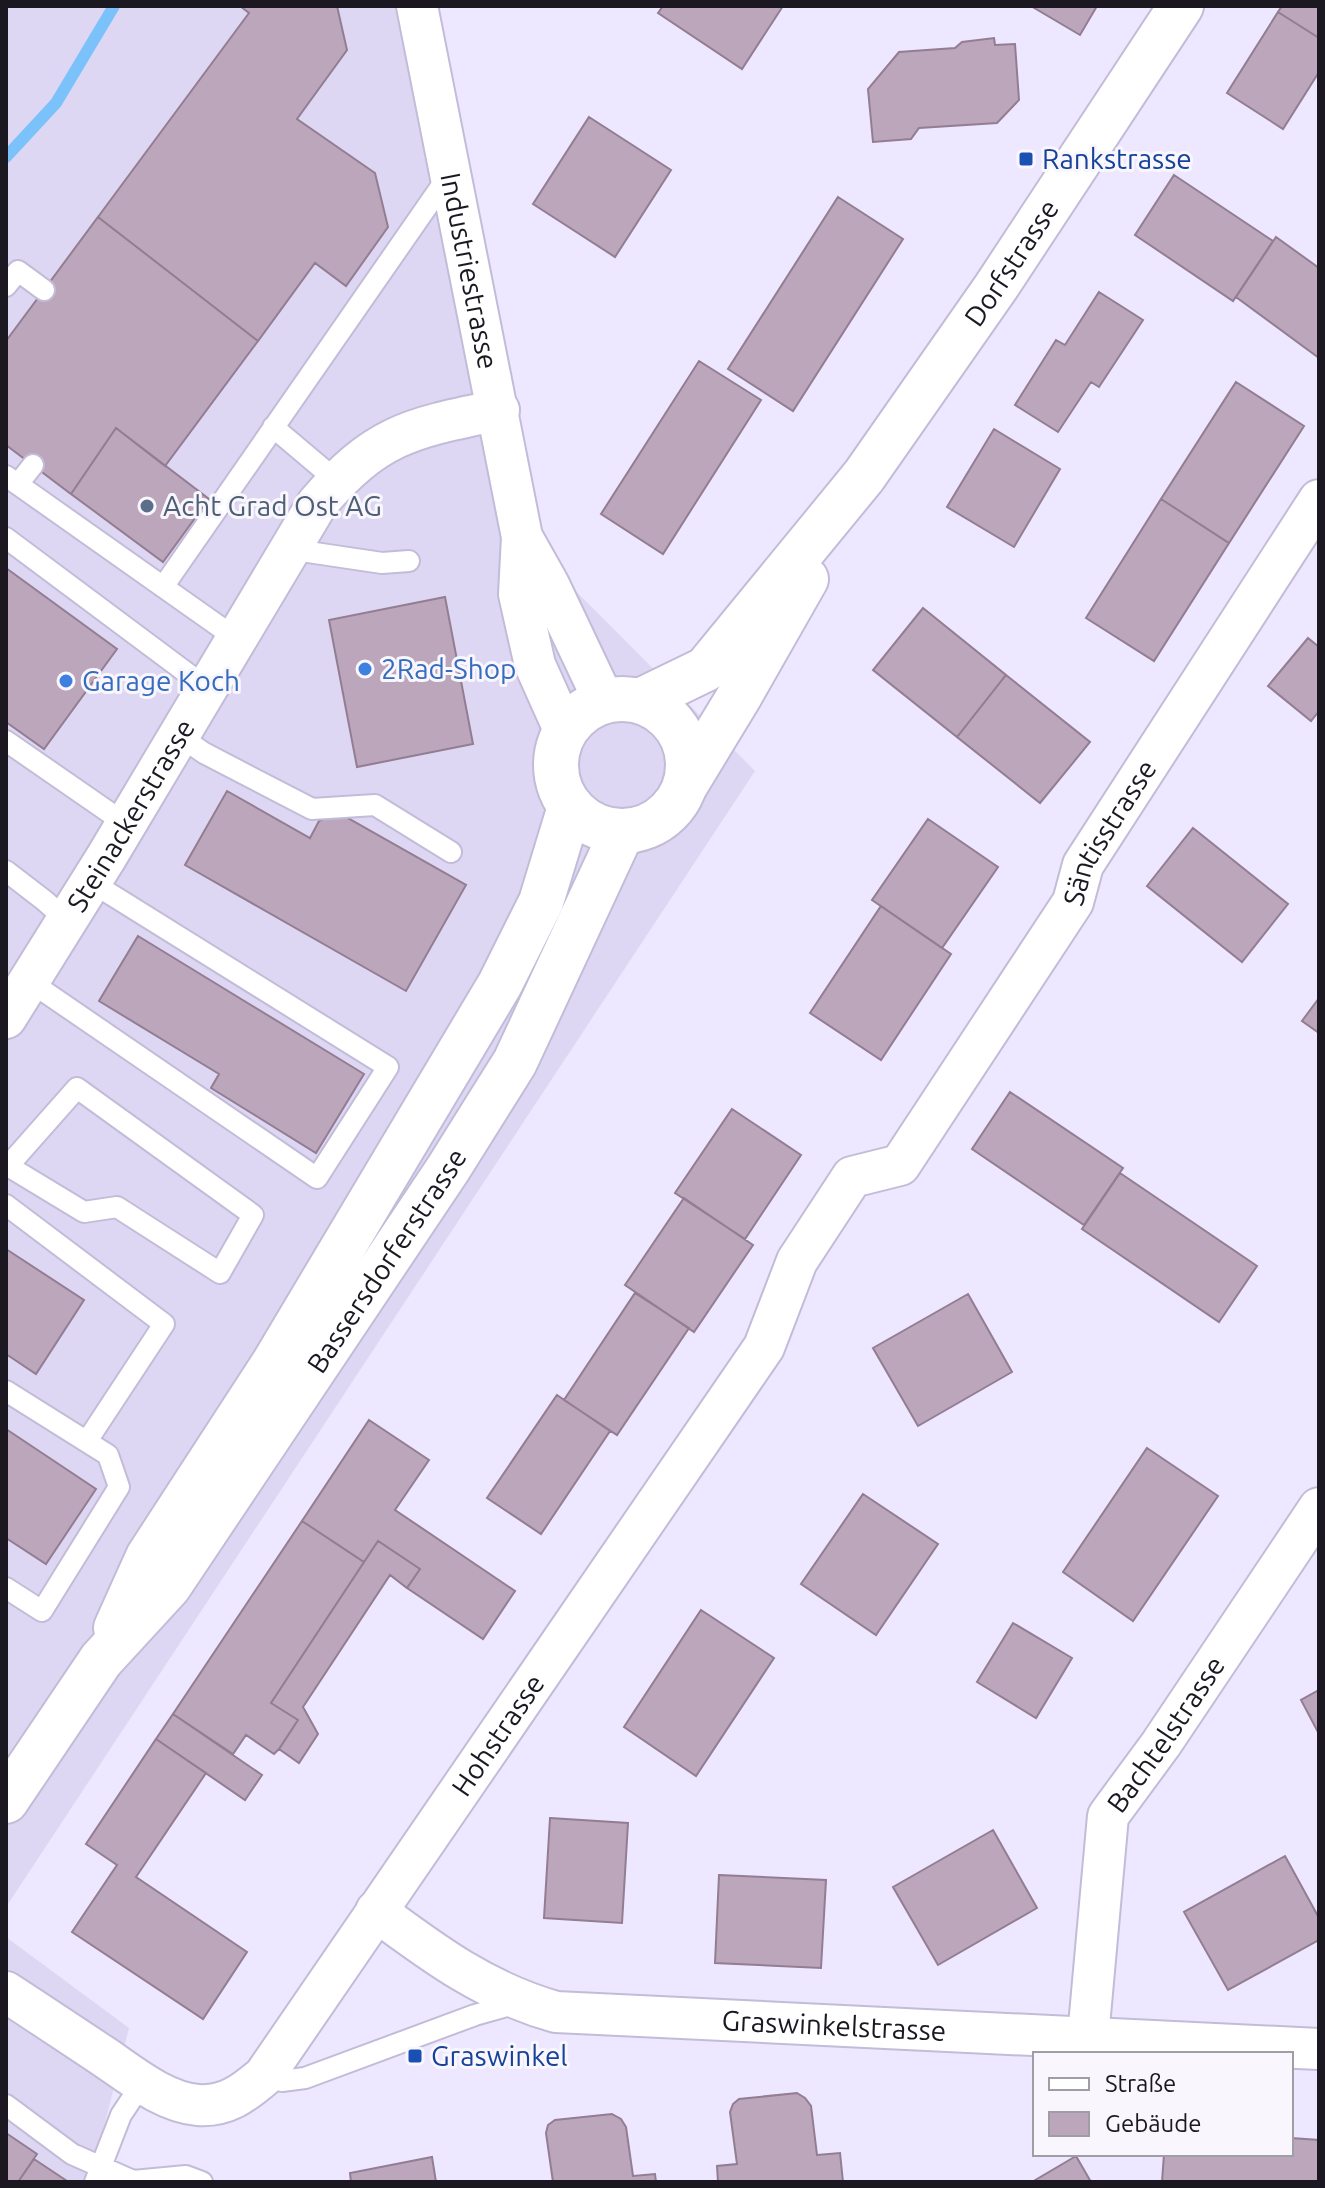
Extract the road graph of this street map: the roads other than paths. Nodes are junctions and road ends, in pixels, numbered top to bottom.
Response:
1 (417, 6) edge
2 (1181, 6) edge
3 (451, 172) junction
4 (6, 286) edge
5 (44, 290) dead end
6 (499, 410) junction
7 (273, 427) junction
8 (33, 465) dead end
9 (864, 476) junction
10 (12, 480) edge
11 (337, 481) junction
12 (1319, 500) edge
13 (522, 537) junction
14 (6, 538) edge
15 (288, 549) junction
16 (409, 561) dead end
17 (163, 587) junction
18 (237, 639) junction
19 (207, 688) junction
20 (622, 701) junction
21 (565, 732) junction
22 (178, 735) junction
23 (6, 741) edge
24 (686, 784) junction
25 (570, 807) junction
26 (126, 824) junction
27 (622, 832) junction
28 (451, 852) dead end
29 (6, 873) edge
30 (91, 882) junction
31 (66, 920) junction
32 (29, 981) junction
33 (6, 1018) edge
34 (900, 1165) joint
35 (7, 1166) edge
36 (6, 1205) edge
37 (6, 1391) edge
38 (87, 1441) junction
39 (1319, 1508) edge
40 (6, 1588) edge
41 (101, 1660) junction
42 (6, 1801) edge
43 (376, 1911) junction
44 (521, 2002) junction
45 (9, 2003) edge
46 (1088, 2037) junction
47 (1319, 2049) edge
48 (264, 2076) junction
49 (143, 2082) junction
50 (6, 2105) edge
51 (98, 2174) edge
52 (202, 2182) edge

1 - 3 street, Industriestrasse
2 - 9 main road, Dorfstrasse
3 - 6 street, Industriestrasse
3 - 7 lane
4 - 5 lane
6 - 11 street, Steinackerstrasse
6 - 13 street, Industriestrasse
7 - 11 lane
7 - 17 lane
8 - 10 lane
9 - 20 main road, Dorfstrasse
9 - 24 main road, Dorfstrasse
10 - 17 lane
11 - 15 street, Steinackerstrasse
12 - 34 street, Säntisstrasse
13 - 20 street, Industriestrasse
13 - 21 street, Industriestrasse
14 - 19 lane
15 - 16 lane
15 - 18 street, Steinackerstrasse
17 - 18 lane
18 - 19 street, Steinackerstrasse
19 - 22 street, Steinackerstrasse
20 - 21 main road
20 - 24 main road
21 - 25 main road
22 - 26 street, Steinackerstrasse
22 - 28 lane
23 - 26 lane
24 - 27 main road
25 - 27 main road
25 - 41 main road, Bassersdorferstrasse
26 - 30 street, Steinackerstrasse
27 - 41 main road, Bassersdorferstrasse
29 - 31 lane
30 - 31 street, Steinackerstrasse
30 - 32 lane
31 - 32 street, Steinackerstrasse
32 - 33 street, Steinackerstrasse
34 - 43 street, Hohstrasse
35 - 35 lane
36 - 38 lane
37 - 38 lane
38 - 40 lane
39 - 46 street, Bachtelstrasse
41 - 42 main road, Bassersdorferstrasse
43 - 44 street, Graswinkelstrasse
43 - 48 street, Hohstrasse
44 - 46 street, Graswinkelstrasse
44 - 48 lane
45 - 49 street, Hohstrasse
46 - 47 street, Graswinkelstrasse
48 - 49 street, Hohstrasse
49 - 51 lane
50 - 51 lane
51 - 52 lane

